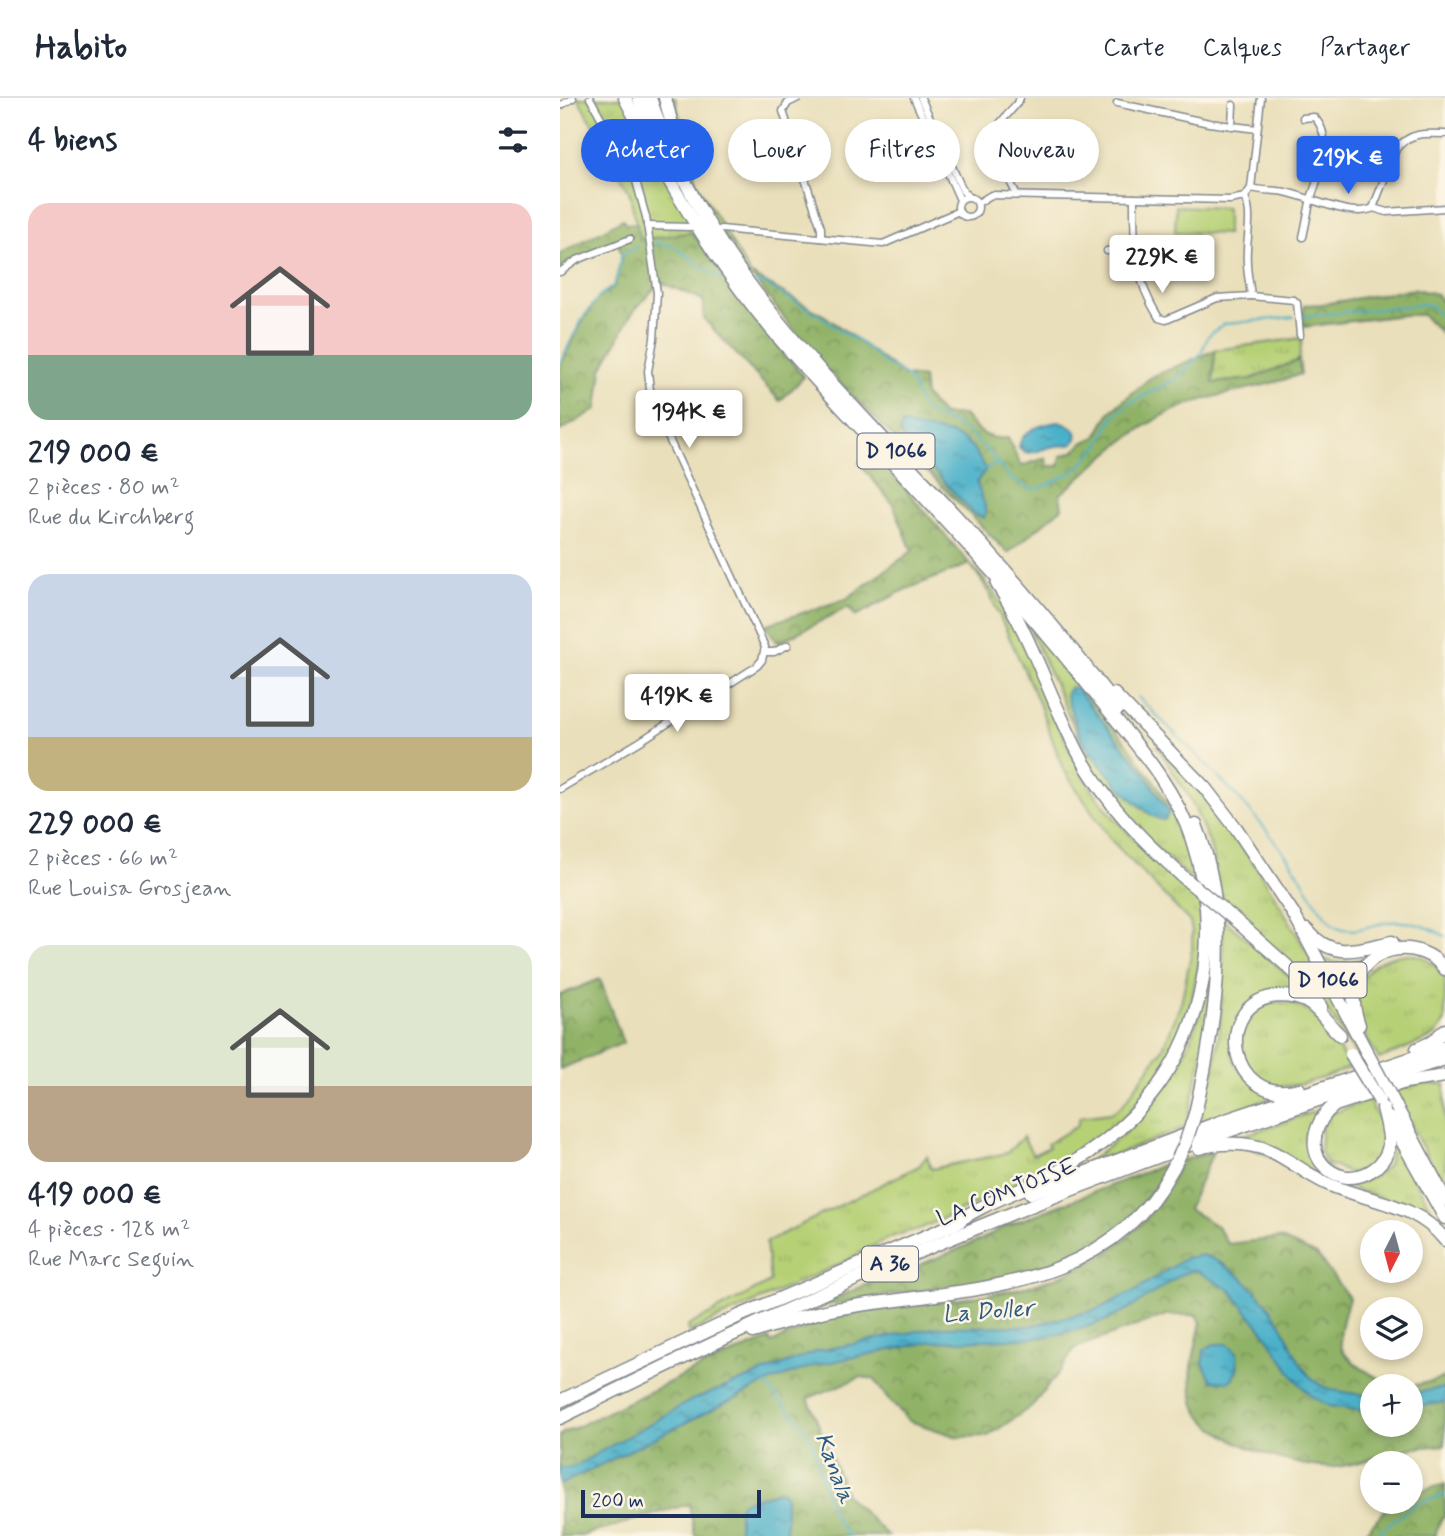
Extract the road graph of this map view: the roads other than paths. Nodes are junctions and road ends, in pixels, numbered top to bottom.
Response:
1 (573, 98) edge
2 (590, 98) edge
3 (625, 98) edge
4 (639, 98) edge
5 (650, 98) edge
6 (665, 98) edge
7 (798, 98) edge
8 (1020, 98) edge
9 (1261, 98) edge
10 (919, 99) edge
11 (1117, 103) dead end
12 (1233, 105) dead end
13 (560, 106) edge
14 (1303, 118) dead end
15 (1232, 127) junction
16 (1257, 128) junction
17 (1445, 134) edge
18 (1251, 188) junction
19 (1017, 195) junction
20 (686, 197) junction
21 (968, 197) junction
22 (1245, 197) junction
23 (1134, 198) junction
24 (1311, 199) junction
25 (960, 200) junction
26 (978, 203) junction
27 (1373, 208) junction
28 (1445, 208) edge
29 (959, 211) junction
30 (647, 226) junction
31 (691, 227) dead end
32 (721, 229) dead end
33 (1303, 237) dead end
34 (821, 238) junction
35 (630, 239) dead end
36 (1133, 246) junction
37 (1107, 251) dead end
38 (1168, 253) dead end
39 (1135, 260) junction
40 (560, 272) edge
41 (1251, 296) junction
42 (1300, 335) dead end
43 (979, 557) junction
44 (788, 645) dead end
45 (765, 652) junction
46 (1090, 671) junction
47 (560, 789) edge
48 (1293, 914) junction
49 (1445, 956) edge
50 (1445, 969) edge
51 (1445, 1030) edge
52 (1340, 1035) junction
53 (1445, 1047) edge
54 (1364, 1048) junction
55 (1445, 1059) edge
56 (1399, 1062) junction
57 (1445, 1076) edge
58 (1319, 1088) junction
59 (1384, 1102) junction
60 (1167, 1153) junction
61 (1445, 1199) edge
62 (1445, 1218) edge
63 (953, 1225) junction
64 (1445, 1240) edge
65 (703, 1348) junction
66 (560, 1401) edge
67 (560, 1418) edge

1 - 13 street
2 - 30 street
3 - 20 highway
4 - 20 highway, D 1066
5 - 20 highway, D 1066
6 - 20 highway
7 - 34 street
8 - 19 street
9 - 16 street
10 - 21 street
10 - 25 street
11 - 15 street
12 - 15 street
14 - 24 street
15 - 16 street
16 - 18 street
17 - 27 street
18 - 22 street
18 - 24 street
19 - 23 street
19 - 26 street
20 - 43 highway, D 1066
20 - 46 highway, D 1066
21 - 25 street
21 - 26 street
22 - 23 street
22 - 41 street
23 - 36 street
24 - 27 street
24 - 33 street
25 - 29 street
26 - 29 street
27 - 28 street
29 - 34 street
30 - 31 street
30 - 45 street
32 - 34 street
35 - 40 street
36 - 37 street
36 - 39 street
38 - 39 street
39 - 41 street
41 - 42 street
43 - 52 highway, D 1066, bridge
43 - 63 highway
44 - 45 street
45 - 47 street
46 - 48 highway, D 1066
46 - 65 highway, bridge
48 - 49 highway
48 - 54 highway, D 1066
50 - 54 highway
51 - 56 highway
52 - 58 highway
52 - 59 highway, D 1066, bridge
53 - 56 highway, LA COMTOISE / A 36
54 - 59 highway, D 1066, bridge
55 - 60 highway, LA COMTOISE / A 36
56 - 58 highway, LA COMTOISE / A 36
57 - 59 highway
58 - 63 highway, LA COMTOISE / A 36
59 - 61 highway, D 1066
59 - 62 highway, D 1066
60 - 64 highway
60 - 65 highway, LA COMTOISE / A 36
63 - 66 highway, LA COMTOISE / A 36
65 - 67 highway, LA COMTOISE / A 36

